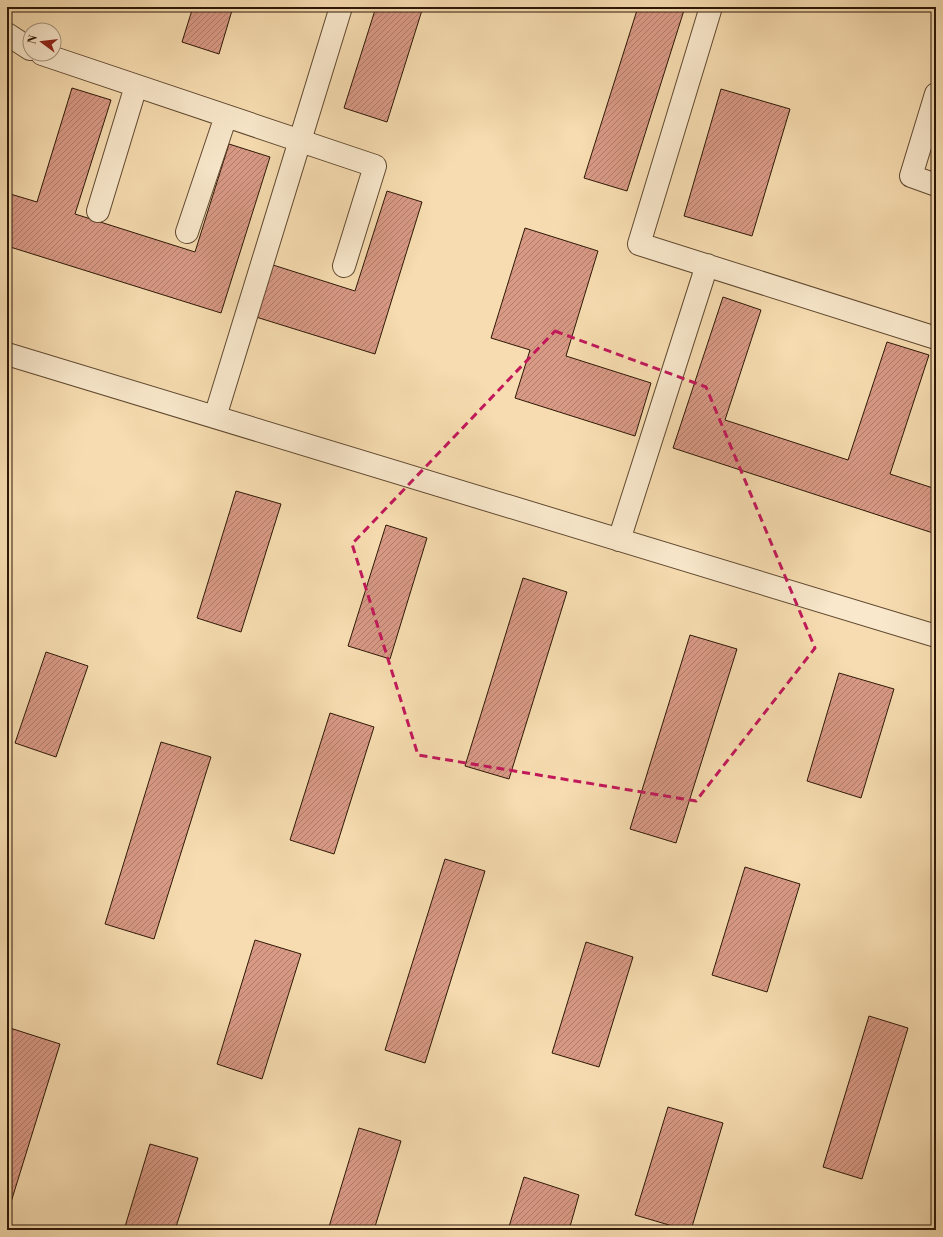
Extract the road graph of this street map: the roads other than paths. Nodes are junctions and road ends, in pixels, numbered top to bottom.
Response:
1 (341, 7) edge
2 (711, 7) edge
3 (7, 34) edge
4 (22, 44) edge
5 (62, 61) edge
6 (136, 86) junction
7 (936, 94) edge
8 (226, 116) junction
9 (300, 141) junction
10 (936, 185) edge
11 (98, 211) dead end
12 (187, 232) dead end
13 (707, 265) junction
14 (344, 266) dead end
15 (936, 338) edge
16 (7, 354) edge
17 (216, 417) junction
18 (619, 540) junction
19 (935, 632) edge

1 - 9 street
2 - 13 street
3 - 4 street
5 - 6 street
6 - 8 street
6 - 11 street
7 - 10 street
8 - 9 street
8 - 12 street
9 - 14 street
9 - 17 street
13 - 15 street
13 - 18 street
16 - 17 street
17 - 18 street
18 - 19 street

